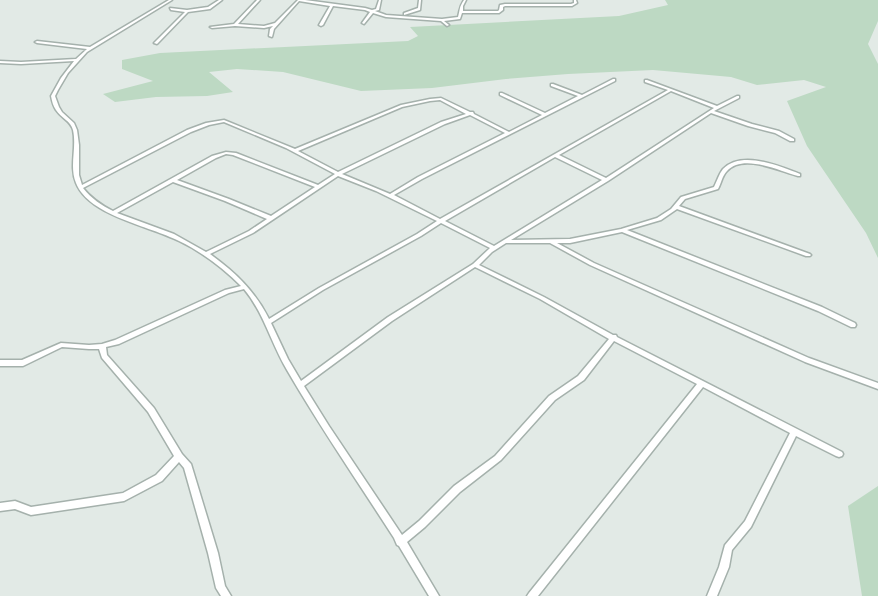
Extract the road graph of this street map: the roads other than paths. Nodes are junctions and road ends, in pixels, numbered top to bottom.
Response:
1 (170, 0) edge
2 (221, 0) edge
3 (259, 0) edge
4 (380, 0) edge
5 (420, 0) edge
6 (465, 0) edge
7 (575, 0) edge
8 (299, 1) edge
9 (332, 5) junction
10 (171, 9) dead end
11 (188, 11) junction
12 (372, 11) junction
13 (461, 12) junction
14 (397, 16) junction
15 (442, 20) junction
16 (364, 23) dead end
17 (277, 24) junction
18 (321, 24) dead end
19 (447, 24) dead end
20 (235, 25) junction
21 (212, 27) dead end
22 (271, 36) dead end
23 (38, 42) dead end
24 (156, 43) dead end
25 (90, 48) junction
26 (77, 60) junction
27 (0, 62) edge
28 (614, 80) dead end
29 (646, 80) dead end
30 (552, 86) dead end
31 (671, 90) junction
32 (501, 94) dead end
33 (581, 96) junction
34 (738, 97) dead end
35 (718, 108) junction
36 (711, 111) junction
37 (472, 113) junction
38 (545, 115) junction
39 (508, 133) junction
40 (792, 140) dead end
41 (294, 151) junction
42 (555, 156) junction
43 (338, 174) junction
44 (798, 175) dead end
45 (173, 180) junction
46 (606, 180) junction
47 (318, 186) junction
48 (80, 188) junction
49 (389, 196) junction
50 (676, 207) junction
51 (113, 213) junction
52 (270, 218) junction
53 (442, 221) junction
54 (622, 230) junction
55 (506, 242) junction
56 (552, 243) junction
57 (494, 248) junction
58 (206, 254) junction
59 (808, 255) dead end
60 (475, 265) junction
61 (245, 287) junction
62 (267, 323) junction
63 (853, 325) dead end
64 (614, 337) junction
65 (102, 346) junction
66 (0, 363) edge
67 (702, 383) junction
68 (300, 385) junction
69 (878, 386) edge
70 (795, 431) junction
71 (839, 454) dead end
72 (179, 456) junction
73 (0, 507) edge
74 (400, 542) junction
75 (223, 595) edge
76 (434, 596) edge
77 (532, 596) edge
78 (712, 596) edge

1 - 25 street
2 - 11 street
3 - 20 street
4 - 12 street
5 - 14 street
6 - 13 street
7 - 13 street
8 - 9 street
8 - 17 street
9 - 12 street
9 - 18 street
10 - 11 street
11 - 24 street
12 - 14 street
12 - 16 street
13 - 15 street
14 - 15 street
15 - 19 street
17 - 20 street
17 - 22 street
20 - 21 street
23 - 25 street
25 - 26 street
26 - 27 street
26 - 48 street
28 - 33 street
29 - 31 street
30 - 33 street
31 - 35 street
31 - 42 street
32 - 38 street
33 - 38 street
34 - 35 street
35 - 36 street
36 - 40 street
36 - 46 street
37 - 39 street
37 - 41 street
37 - 43 street
38 - 39 street
39 - 49 street
41 - 43 street
41 - 48 street
42 - 46 street
42 - 53 street
43 - 47 street
43 - 49 street
44 - 50 street
45 - 47 street
45 - 51 street
45 - 52 street
46 - 55 street
47 - 52 street
48 - 51 street
49 - 53 street
50 - 54 street
50 - 59 street
51 - 58 street
52 - 58 street
53 - 57 street
53 - 62 street
54 - 56 street
54 - 63 street
55 - 56 street
55 - 57 street
56 - 69 street
57 - 60 street
58 - 61 street
60 - 64 street
60 - 68 street
61 - 62 street
61 - 65 street
62 - 68 street
64 - 67 street
64 - 74 street
65 - 66 street
65 - 72 street
67 - 70 street
67 - 77 street
68 - 74 street
70 - 71 street
70 - 78 street
72 - 73 street
72 - 75 street
74 - 76 street

